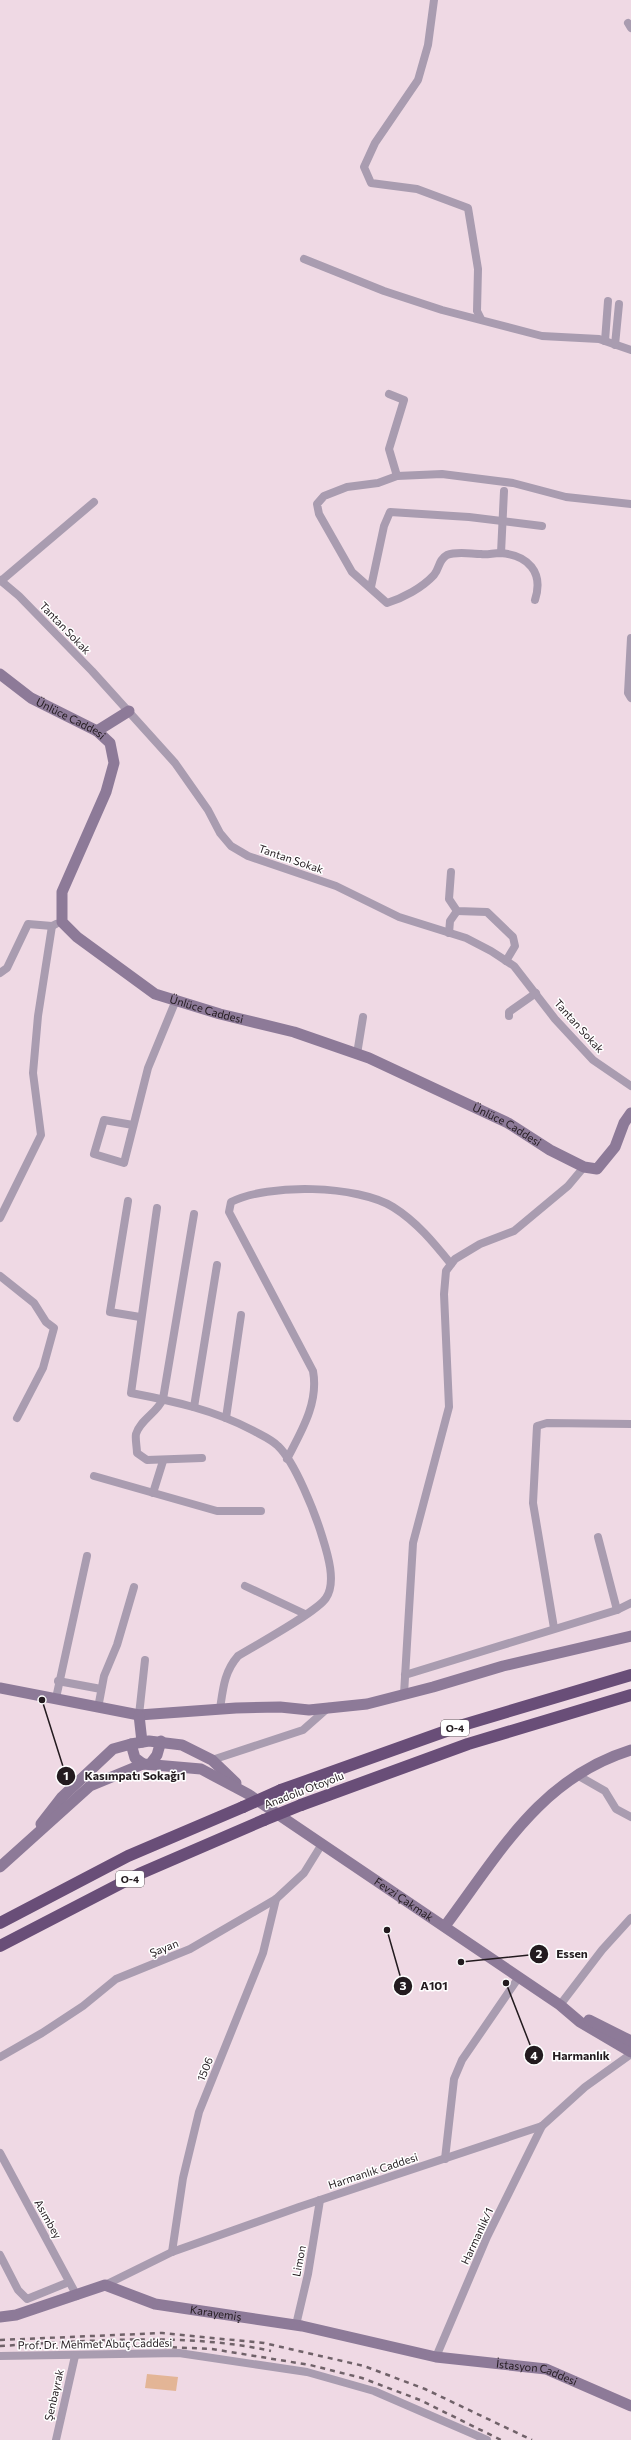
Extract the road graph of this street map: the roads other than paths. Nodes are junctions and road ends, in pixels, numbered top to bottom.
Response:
1 (434, 0) edge
2 (304, 259) dead end
3 (608, 301) dead end
4 (619, 304) dead end
5 (481, 319) junction
6 (605, 341) junction
7 (615, 344) junction
8 (631, 350) edge
9 (389, 394) dead end
10 (397, 476) junction
11 (504, 491) dead end
12 (94, 502) dead end
13 (631, 504) edge
14 (502, 522) junction
15 (542, 526) dead end
16 (500, 553) junction
17 (1, 581) edge
18 (370, 587) junction
19 (535, 600) dead end
20 (631, 638) edge
21 (0, 674) edge
22 (631, 698) edge
23 (129, 711) junction
24 (97, 730) junction
25 (451, 872) dead end
26 (457, 911) junction
27 (62, 922) junction
28 (52, 926) junction
29 (449, 933) junction
30 (506, 961) junction
31 (0, 973) edge
32 (536, 993) junction
33 (176, 1000) junction
34 (509, 1016) dead end
35 (363, 1017) dead end
36 (358, 1054) junction
37 (631, 1086) edge
38 (631, 1113) edge
39 (133, 1125) junction
40 (584, 1167) junction
41 (128, 1201) dead end
42 (157, 1208) dead end
43 (194, 1214) dead end
44 (0, 1218) edge
45 (217, 1264) dead end
46 (451, 1264) junction
47 (0, 1276) edge
48 (241, 1315) dead end
49 (140, 1317) junction
50 (163, 1399) junction
51 (194, 1407) junction
52 (17, 1418) dead end
53 (226, 1418) junction
54 (631, 1424) edge
55 (202, 1458) dead end
56 (287, 1459) junction
57 (163, 1461) junction
58 (94, 1476) dead end
59 (153, 1493) junction
60 (260, 1512) dead end
61 (598, 1537) dead end
62 (87, 1556) dead end
63 (245, 1586) dead end
64 (134, 1587) dead end
65 (631, 1603) edge
66 (617, 1610) junction
67 (305, 1614) junction
68 (554, 1628) junction
69 (631, 1636) edge
70 (145, 1660) dead end
71 (405, 1675) junction
72 (631, 1675) edge
73 (58, 1681) junction
74 (0, 1688) edge
75 (101, 1689) junction
76 (404, 1694) junction
77 (631, 1695) edge
78 (56, 1698) junction
79 (329, 1707) junction
80 (98, 1708) junction
81 (220, 1709) junction
82 (139, 1715) junction
83 (161, 1741) junction
84 (137, 1743) junction
85 (631, 1750) edge
86 (212, 1760) junction
87 (147, 1763) junction
88 (577, 1775) junction
89 (248, 1794) junction
90 (631, 1817) edge
91 (322, 1844) junction
92 (19, 1851) junction
93 (0, 1867) edge
94 (276, 1899) junction
95 (631, 1918) edge
96 (0, 1923) edge
97 (445, 1926) junction
98 (0, 1946) edge
99 (519, 1977) junction
100 (560, 2005) junction
101 (631, 2041) edge
102 (631, 2053) edge
103 (0, 2057) edge
104 (542, 2126) junction
105 (0, 2153) edge
106 (445, 2159) junction
107 (320, 2200) junction
108 (172, 2252) junction
109 (0, 2255) edge
110 (69, 2282) junction
111 (105, 2285) junction
112 (77, 2296) junction
113 (0, 2313) edge
114 (16, 2315) junction
115 (0, 2317) edge
116 (296, 2325) junction
117 (0, 2356) edge
118 (74, 2356) junction
119 (436, 2357) junction
120 (631, 2406) edge
121 (56, 2440) edge
122 (487, 2440) edge

1 - 5 street
2 - 5 street
3 - 6 street
4 - 7 street
5 - 6 street
6 - 7 street
7 - 8 street
9 - 10 street
10 - 13 street
10 - 18 street
11 - 14 street
12 - 17 street
14 - 15 street
14 - 16 street
14 - 18 street
16 - 18 street
16 - 19 street
17 - 23 street, Tantan Sokak
20 - 22 street
21 - 24 street, Ünlüce Caddesi
23 - 24 street
23 - 29 street, Tantan Sokak
24 - 27 street, Ünlüce Caddesi
25 - 26 street
26 - 29 street
26 - 30 street
27 - 28 street
27 - 33 street, Ünlüce Caddesi
28 - 31 street
28 - 44 street
29 - 30 street, Tantan Sokak
30 - 32 street, Tantan Sokak
32 - 34 street
32 - 37 street, Tantan Sokak
33 - 36 street, Ünlüce Caddesi
33 - 39 street
35 - 36 street
36 - 40 street, Ünlüce Caddesi
38 - 40 street
39 - 39 street
40 - 46 street
41 - 49 street
42 - 49 street
43 - 50 street
45 - 51 street
46 - 56 street
46 - 71 street
47 - 52 street
48 - 53 street
49 - 50 street
50 - 51 street
50 - 57 street
51 - 53 street
53 - 56 street
54 - 68 street
55 - 57 street
56 - 67 street
57 - 59 street
58 - 59 street
59 - 60 street
61 - 66 street
62 - 73 street
63 - 67 street
64 - 75 street
65 - 66 street
66 - 68 street
67 - 81 street
68 - 71 street
69 - 76 street
70 - 82 street
71 - 76 street
72 - 96 highway, Anadolu Otoyolu / O-4, bridge
73 - 75 street
73 - 78 street
74 - 78 street
75 - 80 street
76 - 79 street
77 - 98 highway, Anadolu Otoyolu / O-4, bridge
78 - 80 street
79 - 81 street
79 - 86 street
80 - 82 street
81 - 82 street
82 - 84 street
83 - 84 street
83 - 86 street
83 - 87 street
84 - 87 street
84 - 92 street
85 - 88 street
86 - 89 street
87 - 89 street
87 - 92 street
88 - 90 street
88 - 97 street
89 - 91 street, Fevzi Çakmak
91 - 94 street, Şayan
91 - 97 street, Fevzi Çakmak
92 - 93 street
94 - 103 street, Şayan
94 - 108 street, 1506
95 - 100 street
97 - 99 street, Fevzi Çakmak
99 - 100 street, Fevzi Çakmak
99 - 106 street
100 - 101 street
100 - 102 street
102 - 104 street, Harmanlık Caddesi
104 - 106 street, Harmanlık Caddesi
104 - 119 street, Harmanlık/1
105 - 110 street, Asımbey
106 - 107 street, Harmanlık Caddesi
107 - 108 street, Harmanlık Caddesi
107 - 116 street, Limon
108 - 111 street, Harmanlık Caddesi
109 - 110 street
110 - 112 street, Asımbey
111 - 112 street
111 - 116 street, Karayemiş
112 - 114 street
113 - 114 street
114 - 115 street
116 - 119 street, Karayemiş
117 - 118 street, Prof. Dr. Mehmet Abuç Caddesi
118 - 121 street, Şenbayrak
118 - 122 street, Prof. Dr. Mehmet Abuç Caddesi
119 - 120 street, İstasyon Caddesi

